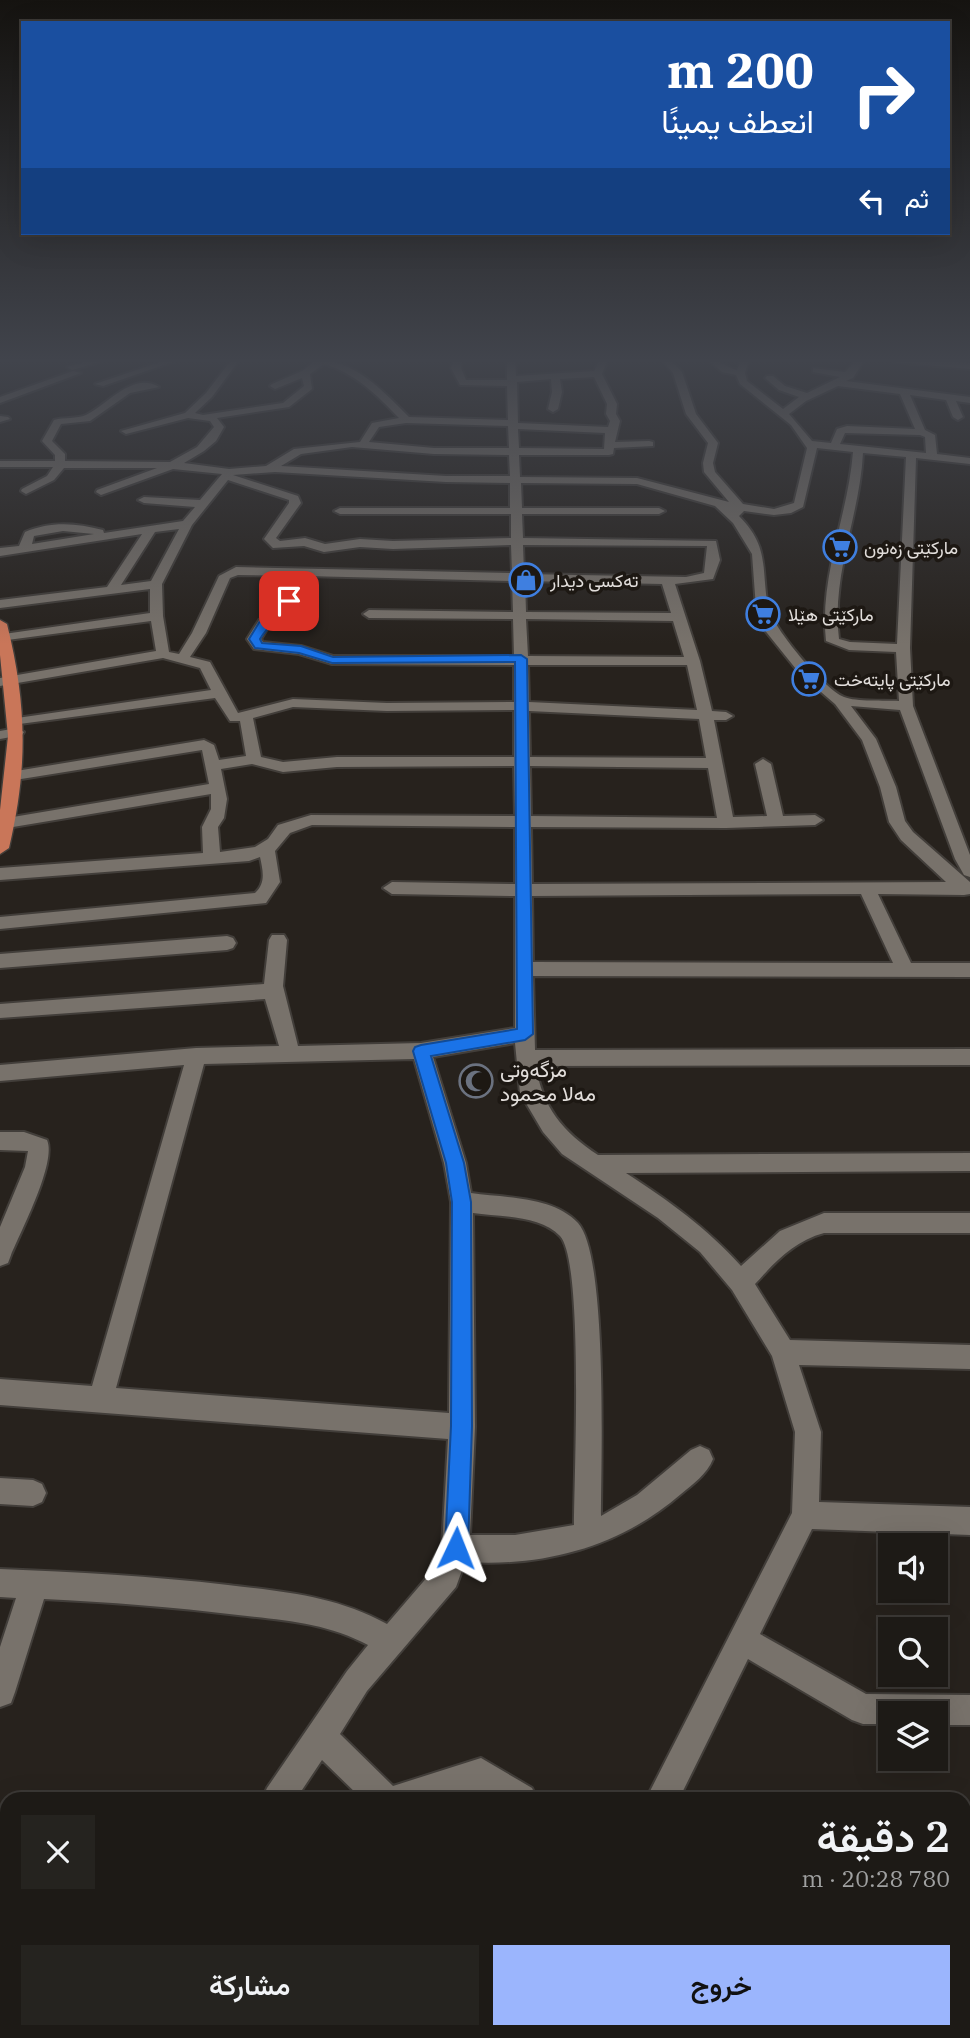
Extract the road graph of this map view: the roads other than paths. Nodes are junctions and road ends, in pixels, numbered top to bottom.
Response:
1 (60, 454) edge
2 (193, 454) edge
3 (293, 454) edge
4 (515, 454) edge
5 (710, 454) edge
6 (812, 454) edge
7 (858, 454) edge
8 (904, 454) edge
9 (911, 455) junction
10 (932, 457) joint
11 (970, 461) edge
12 (0, 464) edge
13 (60, 464) junction
14 (170, 465) junction
15 (269, 469) junction
16 (228, 474) junction
17 (516, 479) junction
18 (26, 491) dead end
19 (100, 492) dead end
20 (144, 500) dead end
21 (203, 504) junction
22 (517, 510) junction
23 (340, 511) dead end
24 (659, 511) dead end
25 (739, 514) junction
26 (187, 524) junction
27 (151, 530) junction
28 (517, 541) junction
29 (0, 552) edge
30 (301, 573) junction
31 (519, 578) junction
32 (667, 580) junction
33 (156, 584) junction
34 (111, 590) junction
35 (0, 604) edge
36 (369, 614) dead end
37 (157, 616) junction
38 (520, 616) junction
39 (678, 617) junction
40 (2, 631) edge
41 (903, 648) junction
42 (163, 654) junction
43 (183, 658) junction
44 (521, 659) junction
45 (693, 661) junction
46 (7, 681) edge
47 (220, 692) junction
48 (840, 701) junction
49 (521, 706) junction
50 (906, 706) junction
51 (704, 714) junction
52 (726, 716) dead end
53 (246, 717) junction
54 (17, 727) junction
55 (0, 735) edge
56 (254, 759) junction
57 (522, 762) junction
58 (713, 762) junction
59 (763, 764) dead end
60 (211, 766) junction
61 (15, 775) junction
62 (218, 788) junction
63 (6, 793) edge
64 (815, 820) dead end
65 (776, 821) junction
66 (7, 823) junction
67 (523, 823) junction
68 (726, 823) junction
69 (0, 848) edge
70 (267, 850) junction
71 (212, 857) junction
72 (970, 871) edge
73 (0, 874) edge
74 (392, 888) dead end
75 (967, 888) edge
76 (867, 889) junction
77 (524, 890) junction
78 (0, 923) edge
79 (278, 940) dead end
80 (227, 943) dead end
81 (0, 961) edge
82 (524, 969) junction
83 (905, 970) junction
84 (970, 970) edge
85 (272, 991) junction
86 (0, 1011) edge
87 (525, 1034) junction
88 (421, 1051) junction
89 (291, 1054) junction
90 (196, 1056) junction
91 (970, 1057) edge
92 (525, 1058) junction
93 (0, 1073) edge
94 (0, 1141) edge
95 (970, 1162) edge
96 (593, 1164) junction
97 (462, 1202) junction
98 (970, 1223) edge
99 (0, 1255) edge
100 (740, 1282) junction
101 (783, 1352) junction
102 (970, 1357) edge
103 (0, 1392) edge
104 (101, 1398) junction
105 (462, 1426) junction
106 (700, 1459) dead end
107 (0, 1491) edge
108 (33, 1493) dead end
109 (805, 1515) junction
110 (970, 1521) edge
111 (587, 1534) junction
112 (456, 1548) junction
113 (0, 1583) edge
114 (35, 1583) junction
115 (742, 1640) junction
116 (389, 1641) junction
117 (0, 1692) edge
118 (970, 1710) edge
119 (320, 1736) junction
120 (283, 1792) edge
121 (377, 1792) edge
122 (423, 1792) edge
123 (510, 1792) edge
124 (666, 1792) edge

1 - 13 street
2 - 14 street
3 - 15 street
4 - 17 street
5 - 25 street
6 - 25 street
7 - 41 street
8 - 9 street
9 - 10 street
9 - 41 street
10 - 11 street
12 - 13 street
13 - 14 street
13 - 18 street
14 - 16 street
14 - 19 street
15 - 16 street
15 - 17 street
16 - 21 street
16 - 28 street
17 - 22 street
17 - 25 street
20 - 21 street
21 - 26 street
22 - 23 street
22 - 24 street
22 - 28 street
25 - 48 street
26 - 27 street
26 - 33 street
27 - 29 street
27 - 34 street
28 - 31 street
28 - 32 street
30 - 31 street
30 - 43 street
30 - 44 street
31 - 32 street
31 - 38 street
32 - 39 street
33 - 34 street
33 - 37 street
34 - 35 street
36 - 38 street
37 - 40 street
37 - 42 street
38 - 39 street
38 - 44 street
39 - 45 street
40 - 46 main road
41 - 50 street
42 - 43 street
42 - 46 street
43 - 47 street
44 - 45 street
44 - 49 street
45 - 51 street
46 - 54 main road
47 - 53 street
47 - 54 street
48 - 50 street
48 - 75 street
49 - 51 street
49 - 53 street
49 - 57 street
50 - 72 street
51 - 52 street
51 - 58 street
53 - 56 street
54 - 55 street
54 - 61 main road
56 - 57 street
56 - 60 street
57 - 58 street
57 - 67 street
58 - 68 street
59 - 65 street
60 - 61 street
60 - 62 street
61 - 63 main road
62 - 66 street
62 - 71 street
63 - 66 main road
64 - 65 street
65 - 68 street
66 - 69 main road
67 - 68 street
67 - 70 street
67 - 77 street
70 - 71 street
70 - 78 street
71 - 73 street
74 - 77 street
75 - 76 street
76 - 77 street
76 - 83 street
77 - 82 street
79 - 85 street
80 - 81 street
82 - 83 street
82 - 87 street
83 - 84 street
85 - 86 street
85 - 89 street
87 - 88 street
87 - 92 street
88 - 89 street
88 - 97 street
89 - 90 street
90 - 93 street
90 - 104 street
91 - 92 street
92 - 96 street
94 - 99 street
95 - 96 street
96 - 100 street
97 - 105 street
97 - 111 street
98 - 100 street
100 - 101 street
101 - 102 street
101 - 109 street
103 - 104 street
104 - 105 street
105 - 112 street
106 - 111 street
107 - 108 street
109 - 110 street
109 - 115 street
111 - 112 street
112 - 116 street
113 - 114 street
114 - 116 street
114 - 117 street
115 - 118 street
115 - 124 street
116 - 119 street
119 - 120 street
119 - 121 street
122 - 123 street

